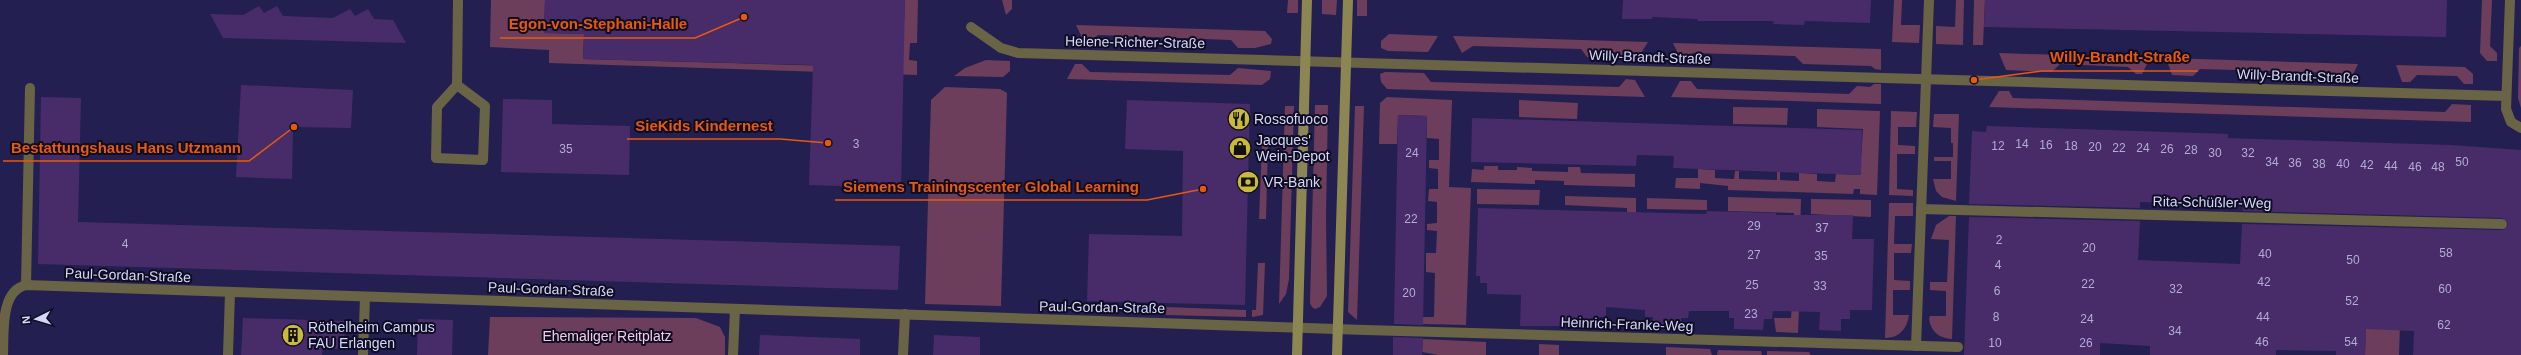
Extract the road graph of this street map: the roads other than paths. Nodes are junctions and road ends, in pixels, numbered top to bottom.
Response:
1 (458, 0) edge
2 (1307, 0) edge
3 (1348, 0) edge
4 (1929, 0) edge
5 (2510, 0) edge
6 (971, 27) dead end
7 (1305, 61) junction
8 (1346, 62) junction
9 (1926, 79) junction
10 (457, 85) junction
11 (30, 88) dead end
12 (2506, 96) junction
13 (2521, 128) edge
14 (1921, 209) junction
15 (2502, 224) dead end
16 (26, 285) junction
17 (230, 292) junction
18 (365, 297) junction
19 (735, 309) junction
20 (905, 314) junction
21 (1298, 327) junction
22 (1338, 328) junction
23 (1916, 346) junction
24 (1958, 347) dead end
25 (3, 355) edge
26 (228, 355) edge
27 (363, 355) edge
28 (734, 355) edge
29 (903, 355) edge
30 (1297, 355) edge
31 (1337, 355) edge

1 - 10 street
2 - 7 street
3 - 8 street
4 - 9 street
5 - 12 street
6 - 7 street, Helene-Richter-Straße
7 - 8 street, Helene-Richter-Straße
7 - 21 street
8 - 9 street, Willy-Brandt-Straße
8 - 22 street
9 - 12 street, Willy-Brandt-Straße
9 - 14 street
10 - 10 street
11 - 16 street
12 - 13 street
14 - 15 street, Rita-Schüßler-Weg
14 - 23 street
16 - 17 street, Paul-Gordan-Straße
16 - 25 street
17 - 18 street, Paul-Gordan-Straße
17 - 26 street
18 - 19 street, Paul-Gordan-Straße
18 - 27 street
19 - 20 street, Paul-Gordan-Straße
19 - 28 street
20 - 21 street, Paul-Gordan-Straße
20 - 29 street
21 - 22 street, Paul-Gordan-Straße
21 - 30 street
22 - 23 street, Heinrich-Franke-Weg
22 - 31 street
23 - 24 street

